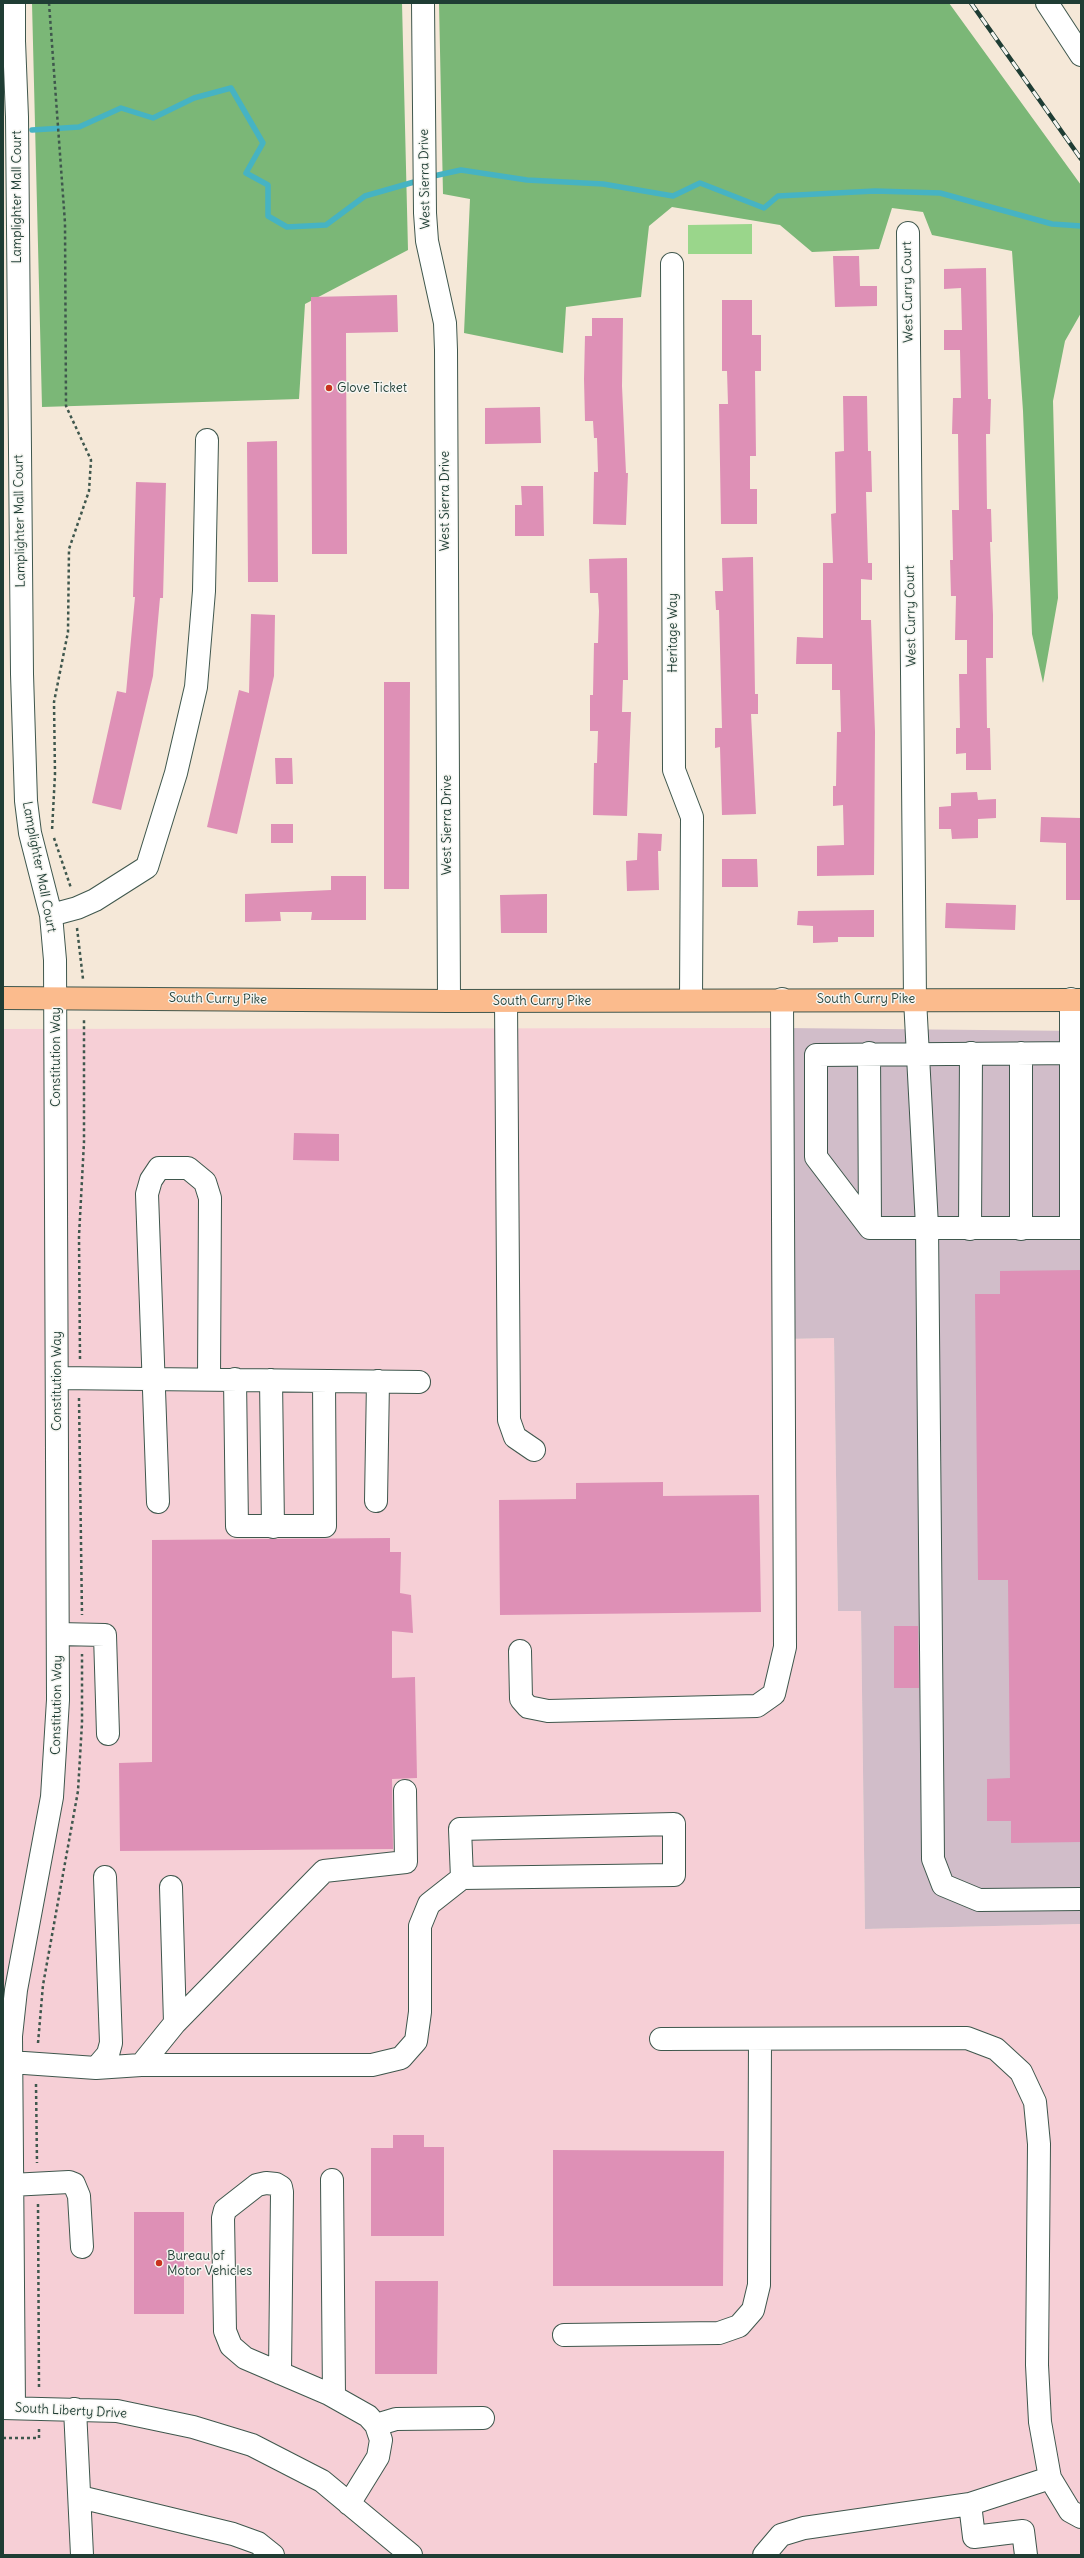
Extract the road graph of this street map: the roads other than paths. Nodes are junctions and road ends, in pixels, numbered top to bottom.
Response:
1 (14, 3) edge
2 (423, 3) edge
3 (1046, 3) edge
4 (8, 44) edge
5 (1081, 55) edge
6 (908, 233) dead end
7 (672, 264) dead end
8 (10, 324) edge
9 (207, 440) dead end
10 (51, 915) junction
11 (3, 998) edge
12 (56, 998) junction
13 (782, 999) junction
14 (915, 999) junction
15 (691, 1000) junction
16 (1076, 1000) edge
17 (506, 1001) junction
18 (449, 1002) junction
19 (869, 1053) junction
20 (918, 1053) junction
21 (971, 1053) junction
22 (1021, 1053) junction
23 (1076, 1053) edge
24 (870, 1228) junction
25 (1076, 1228) edge
26 (927, 1229) junction
27 (970, 1229) junction
28 (1020, 1229) junction
29 (57, 1378) junction
30 (153, 1379) junction
31 (209, 1379) junction
32 (235, 1379) junction
33 (271, 1380) junction
34 (324, 1380) junction
35 (378, 1381) junction
36 (419, 1382) dead end
37 (534, 1450) dead end
38 (376, 1501) dead end
39 (158, 1502) dead end
40 (273, 1527) junction
41 (58, 1634) junction
42 (520, 1651) dead end
43 (108, 1734) dead end
44 (405, 1791) dead end
45 (105, 1877) dead end
46 (462, 1878) junction
47 (171, 1887) dead end
48 (1081, 1899) edge
49 (175, 2023) junction
50 (661, 2039) dead end
51 (760, 2039) junction
52 (10, 2062) junction
53 (142, 2065) junction
54 (96, 2068) junction
55 (332, 2180) dead end
56 (11, 2185) junction
57 (82, 2247) dead end
58 (564, 2334) dead end
59 (280, 2373) junction
60 (334, 2396) junction
61 (9, 2408) edge
62 (75, 2410) junction
63 (483, 2418) dead end
64 (376, 2425) junction
65 (1050, 2478) junction
66 (80, 2497) junction
67 (349, 2504) junction
68 (970, 2504) junction
69 (1081, 2517) edge
70 (975, 2546) edge
71 (87, 2554) edge
72 (274, 2555) edge
73 (411, 2555) edge
74 (764, 2555) edge
75 (1026, 2555) edge

1 - 4 street, Lamplighter Mall Court
2 - 18 street, West Sierra Drive
3 - 5 street
4 - 8 street, Lamplighter Mall Court
6 - 14 street, West Curry Court
7 - 15 street, Heritage Way
8 - 10 street, Lamplighter Mall Court
9 - 10 street
10 - 12 street, Lamplighter Mall Court
11 - 12 main road, South Curry Pike
12 - 18 main road, South Curry Pike
12 - 29 street, Constitution Way
13 - 14 main road, South Curry Pike
13 - 15 main road, South Curry Pike
13 - 42 street
14 - 16 main road, South Curry Pike
14 - 20 street, West Curry Court
15 - 17 main road, South Curry Pike
16 - 23 street
17 - 18 main road, South Curry Pike
17 - 37 street
19 - 20 street
19 - 24 street
19 - 24 street
20 - 21 street
20 - 26 street, West Curry Court
21 - 22 street
21 - 27 street
22 - 23 street
22 - 28 street
23 - 25 street
24 - 26 street
25 - 28 street
26 - 27 street
26 - 48 street, West Curry Court
27 - 28 street
29 - 30 street
29 - 41 street, Constitution Way
30 - 31 street
30 - 31 street
30 - 39 street
31 - 32 street
32 - 33 street
32 - 40 street
33 - 34 street
33 - 40 street
34 - 35 street
34 - 40 street
35 - 36 street
35 - 38 street
41 - 43 street
41 - 52 street, Constitution Way
44 - 49 street
45 - 54 street
46 - 46 street
46 - 53 street
47 - 49 street
49 - 53 street
50 - 51 street
51 - 58 street
51 - 65 street
52 - 54 street
52 - 56 street, Constitution Way
53 - 54 street
55 - 60 street
56 - 57 street
56 - 61 street, Constitution Way
59 - 59 street
59 - 60 street
60 - 64 street
61 - 62 street, South Liberty Drive
62 - 66 street
62 - 67 street, South Liberty Drive
63 - 64 street
64 - 67 street
65 - 68 street
65 - 69 street
66 - 71 street
66 - 72 street
67 - 73 street, South Liberty Drive
68 - 70 street
68 - 74 street
70 - 75 street

